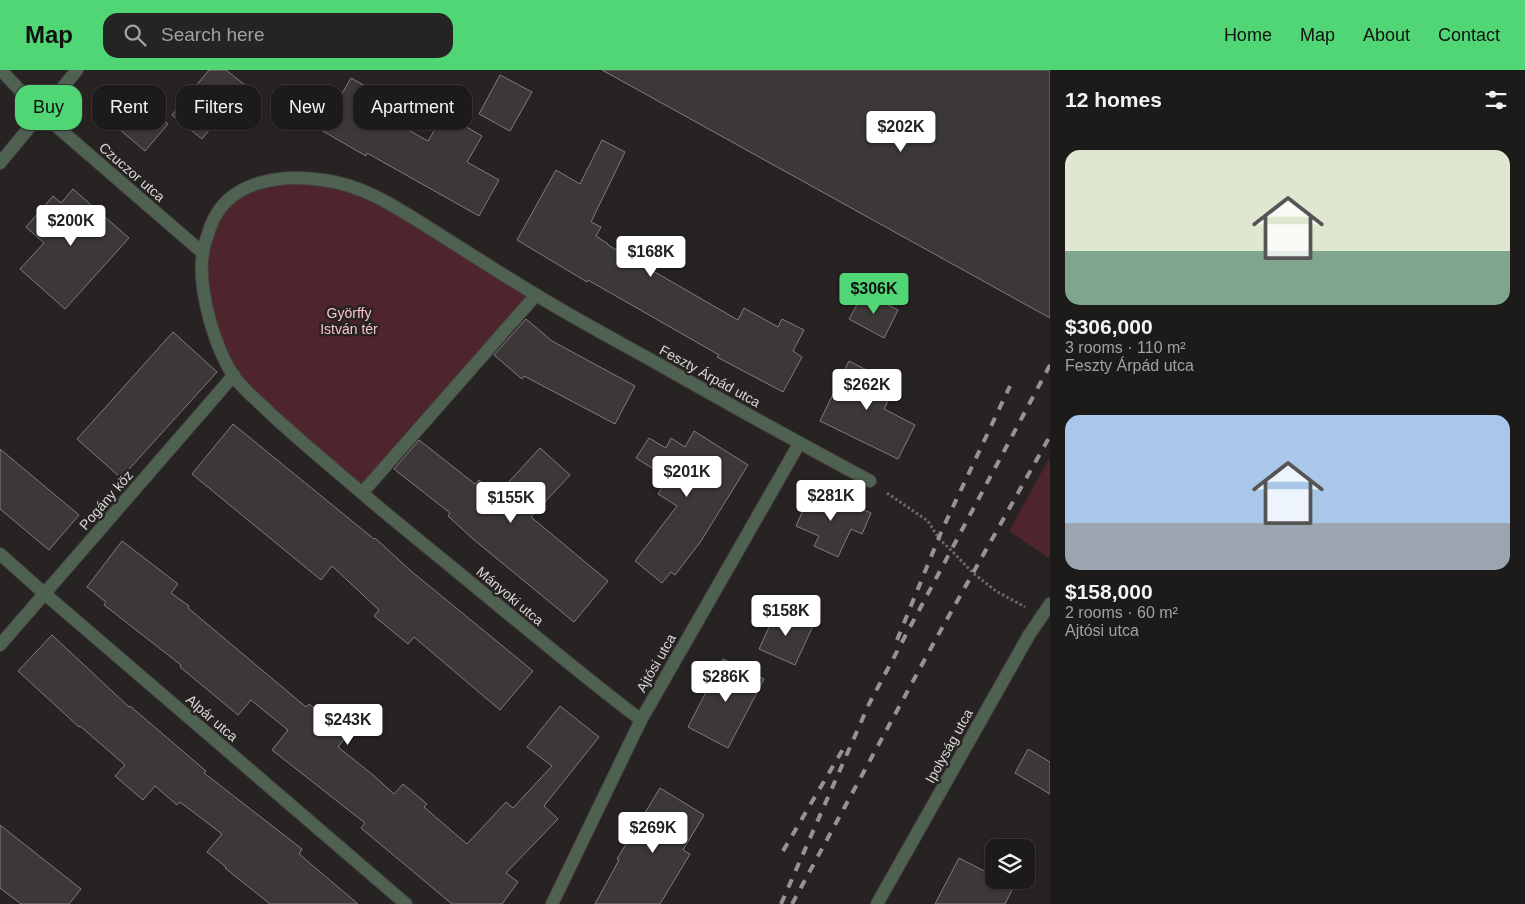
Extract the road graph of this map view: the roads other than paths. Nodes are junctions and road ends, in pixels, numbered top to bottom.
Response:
1 (1, 70) edge
2 (77, 70) edge
3 (15, 85) edge
4 (64, 85) edge
5 (27, 130) edge
6 (61, 130) edge
7 (0, 163) edge
8 (202, 253) junction
9 (536, 295) junction
10 (234, 375) junction
11 (799, 444) junction
12 (870, 481) road end
13 (362, 493) junction
14 (0, 554) edge
15 (45, 594) junction
16 (1050, 604) edge
17 (0, 644) edge
18 (641, 720) junction
19 (406, 904) edge
20 (552, 904) edge
21 (877, 904) edge

1 - 3 street, Czuczor utca
2 - 4 street
5 - 7 street
6 - 8 street, Czuczor utca
8 - 9 street, Feszty Árpád utca
8 - 10 street, Mányoki utca
9 - 11 street, Feszty Árpád utca
9 - 13 street
10 - 13 street, Mányoki utca
10 - 15 street, Pogány köz
11 - 12 street, Feszty Árpád utca
11 - 18 street, Ajtósi utca
13 - 18 street, Mányoki utca
14 - 15 street, Alpár utca
15 - 17 street, Pogány köz
15 - 19 street, Alpár utca
16 - 21 street, Ipolyság utca
18 - 20 street, Ajtósi utca

